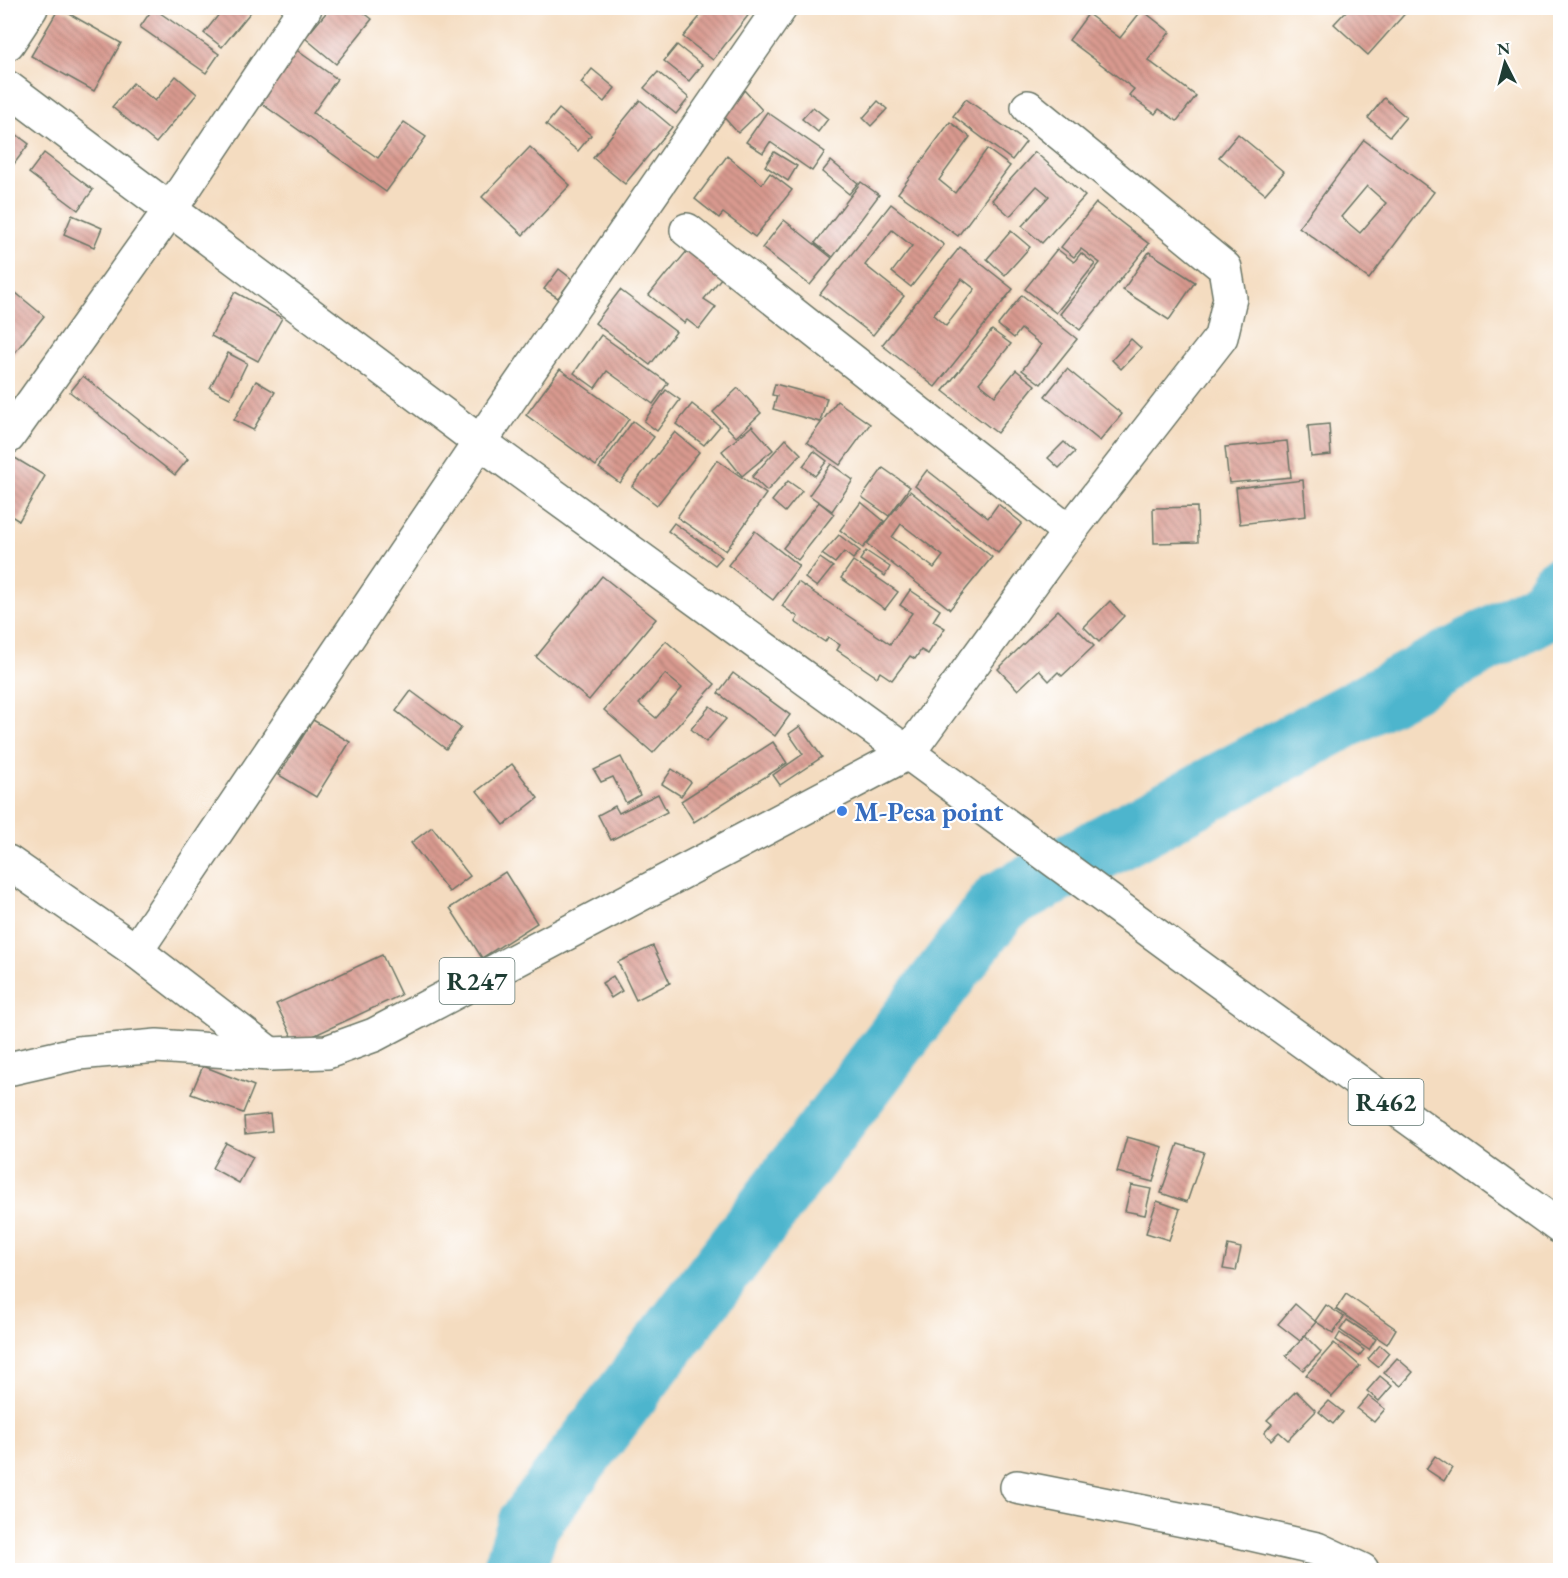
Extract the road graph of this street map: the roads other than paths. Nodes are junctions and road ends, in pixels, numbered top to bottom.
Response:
1 (31, 8) edge
2 (305, 8) edge
3 (780, 8) edge
4 (8, 43) edge
5 (8, 88) edge
6 (1028, 107) dead end
7 (170, 210) junction
8 (687, 230) dead end
9 (8, 437) edge
10 (480, 442) junction
11 (1069, 532) junction
12 (908, 753) junction
13 (8, 862) edge
14 (136, 951) junction
15 (270, 1054) junction
16 (8, 1069) edge
17 (1560, 1227) edge
18 (1017, 1487) dead end
19 (1362, 1570) edge

1 - 4 street
2 - 7 street
3 - 10 street
5 - 7 street
6 - 11 street
7 - 9 street
7 - 10 street
8 - 11 street
10 - 12 street
10 - 14 street
11 - 12 street
12 - 15 street, R247
12 - 17 street, R462
13 - 14 street
14 - 15 street
15 - 16 street, R247
18 - 19 street

